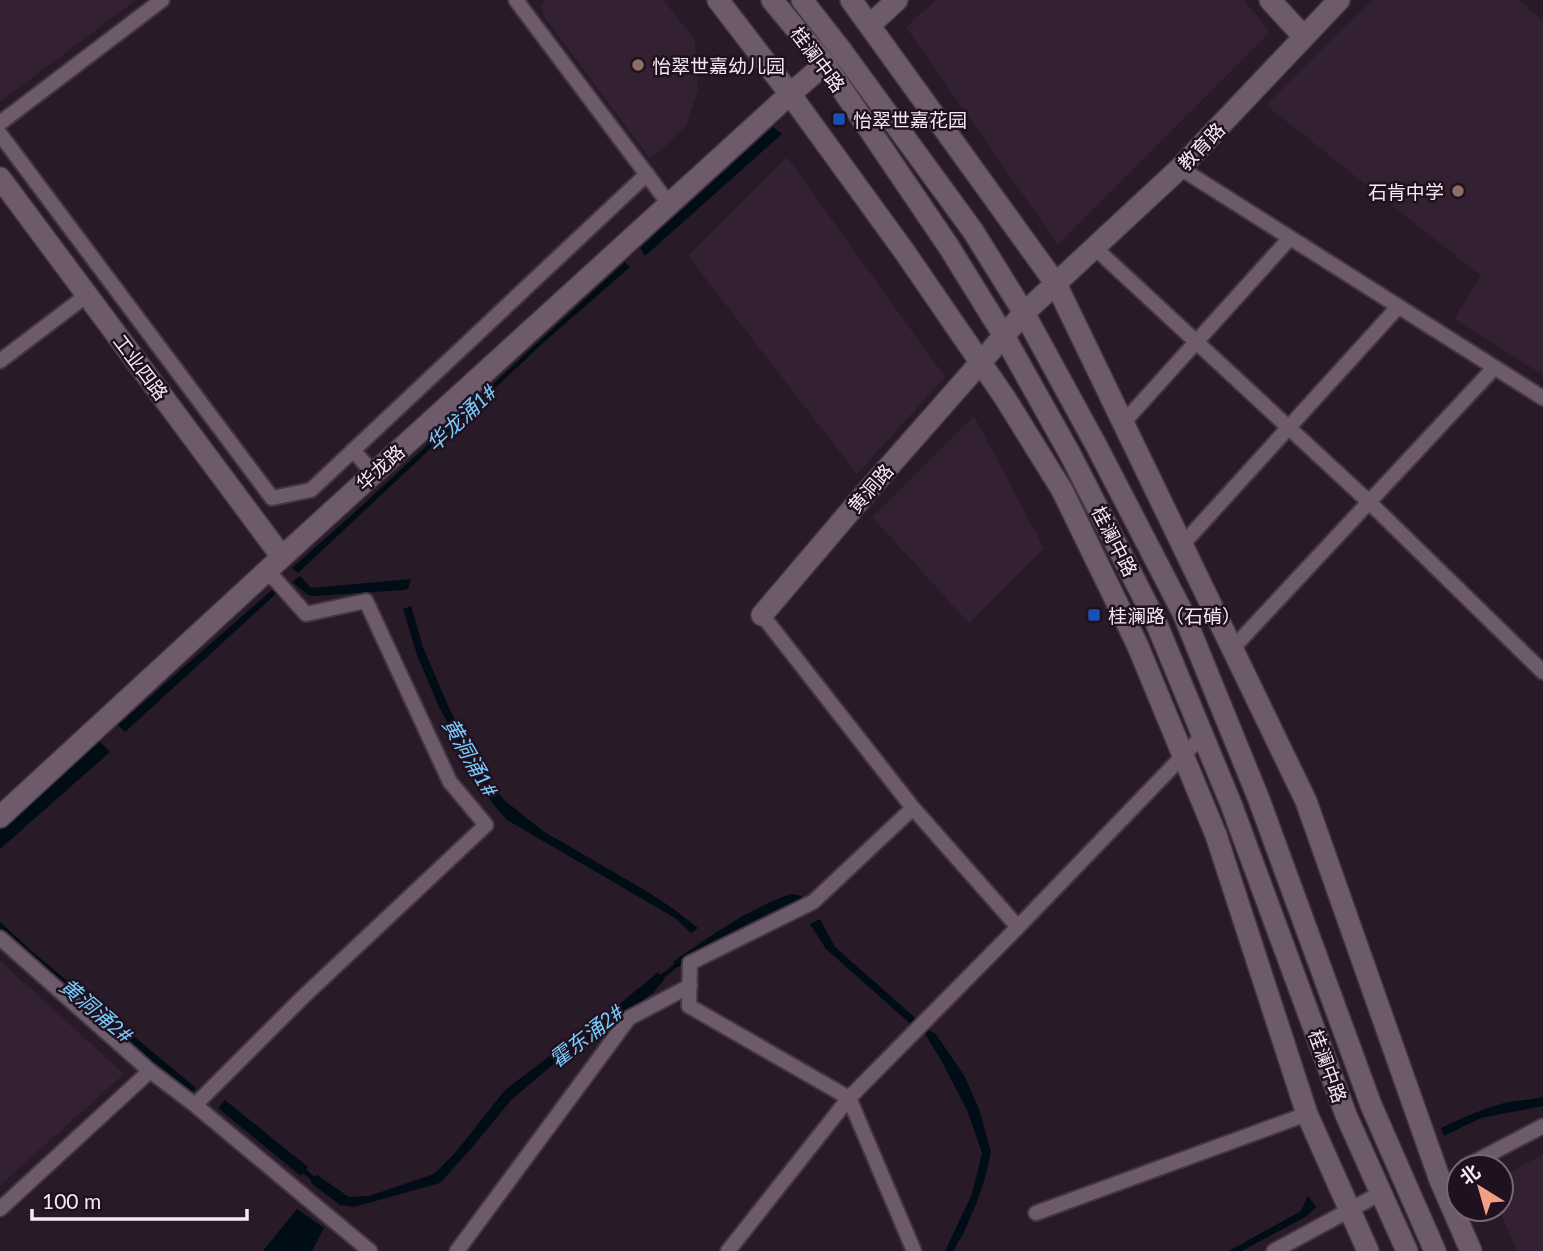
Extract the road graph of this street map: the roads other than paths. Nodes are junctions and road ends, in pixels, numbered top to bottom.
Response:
1 (162, 0) edge
2 (718, 0) edge
3 (772, 0) edge
4 (802, 0) edge
5 (851, 0) edge
6 (897, 0) edge
7 (1270, 0) edge
8 (1339, 0) edge
9 (523, 2) edge
10 (870, 25) junction
11 (1304, 37) junction
12 (825, 64) junction
13 (790, 94) junction
14 (0, 123) edge
15 (0, 134) edge
16 (1180, 168) junction
17 (647, 174) junction
18 (0, 178) edge
19 (669, 204) junction
20 (1290, 238) junction
21 (1095, 248) junction
22 (88, 251) junction
23 (66, 267) junction
24 (1056, 284) junction
25 (117, 291) junction
26 (91, 301) junction
27 (1398, 307) junction
28 (1024, 313) junction
29 (1004, 336) junction
30 (1196, 342) junction
31 (0, 361) edge
32 (981, 363) junction
33 (1494, 368) junction
34 (1543, 398) edge
35 (1124, 424) junction
36 (1288, 428) junction
37 (353, 450) junction
38 (373, 473) junction
39 (1368, 502) junction
40 (1182, 545) junction
41 (275, 563) junction
42 (1175, 598) junction
43 (762, 615) joint
44 (1232, 649) junction
45 (1543, 672) edge
46 (1203, 735) junction
47 (1183, 757) junction
48 (913, 808) junction
49 (0, 817) edge
50 (1018, 927) junction
51 (0, 938) edge
52 (690, 986) junction
53 (150, 1071) junction
54 (849, 1098) junction
55 (195, 1105) junction
56 (1307, 1114) junction
57 (1543, 1126) edge
58 (1492, 1153) edge
59 (1445, 1162) edge
60 (1381, 1193) junction
61 (1445, 1194) edge
62 (0, 1209) edge
63 (1350, 1211) junction
64 (1036, 1213) dead end
65 (1463, 1223) edge
66 (1432, 1245) edge
67 (370, 1251) edge
68 (457, 1251) edge
69 (728, 1251) edge
70 (914, 1251) edge
71 (1274, 1251) edge
72 (1368, 1251) edge
73 (1407, 1251) edge
74 (1471, 1251) edge

1 - 14 street
2 - 13 main road
3 - 12 main road, 桂澜中路
4 - 28 main road, 桂澜中路
5 - 10 main road
6 - 10 main road
7 - 11 main road
8 - 11 main road, 教育路
9 - 17 street
10 - 24 main road
11 - 16 main road, 教育路
12 - 13 main road, 华龙路
12 - 29 main road, 桂澜中路
13 - 19 main road, 华龙路
13 - 32 main road
15 - 22 street
16 - 20 street
16 - 21 main road, 教育路
17 - 19 street
17 - 37 street
18 - 23 main road, 工业四路
19 - 38 main road, 华龙路
20 - 27 street
20 - 30 street
21 - 24 main road, 教育路
21 - 30 street
22 - 23 street
22 - 25 street
23 - 26 main road, 工业四路
24 - 28 main road, 教育路
24 - 35 main road
25 - 26 street
25 - 37 street
26 - 31 street
26 - 41 main road, 工业四路
27 - 33 street
27 - 36 street
28 - 29 main road, 黄洞路
28 - 42 main road, 桂澜中路
29 - 32 main road, 黄洞路
29 - 46 main road, 桂澜中路
30 - 35 street
30 - 36 street
32 - 43 main road, 黄洞路
32 - 47 main road
33 - 34 street
33 - 39 street
35 - 40 main road
36 - 39 street
36 - 40 street
37 - 38 street
38 - 41 main road, 华龙路
39 - 44 street
39 - 45 street
40 - 44 main road
41 - 49 main road, 华龙路
41 - 55 street
42 - 44 main road
42 - 66 main road, 桂澜中路
43 - 48 street
44 - 59 main road
46 - 47 street
46 - 60 main road, 桂澜中路
47 - 50 street
47 - 56 main road
48 - 50 street
48 - 52 street
50 - 54 street
51 - 53 street
52 - 54 street
52 - 68 street
53 - 55 street
53 - 62 street
54 - 69 street
54 - 70 street
55 - 67 street
56 - 63 main road
56 - 64 street
57 - 58 street
60 - 63 street
60 - 73 main road, 桂澜中路
61 - 66 main road
63 - 71 street
63 - 72 main road
65 - 74 main road

